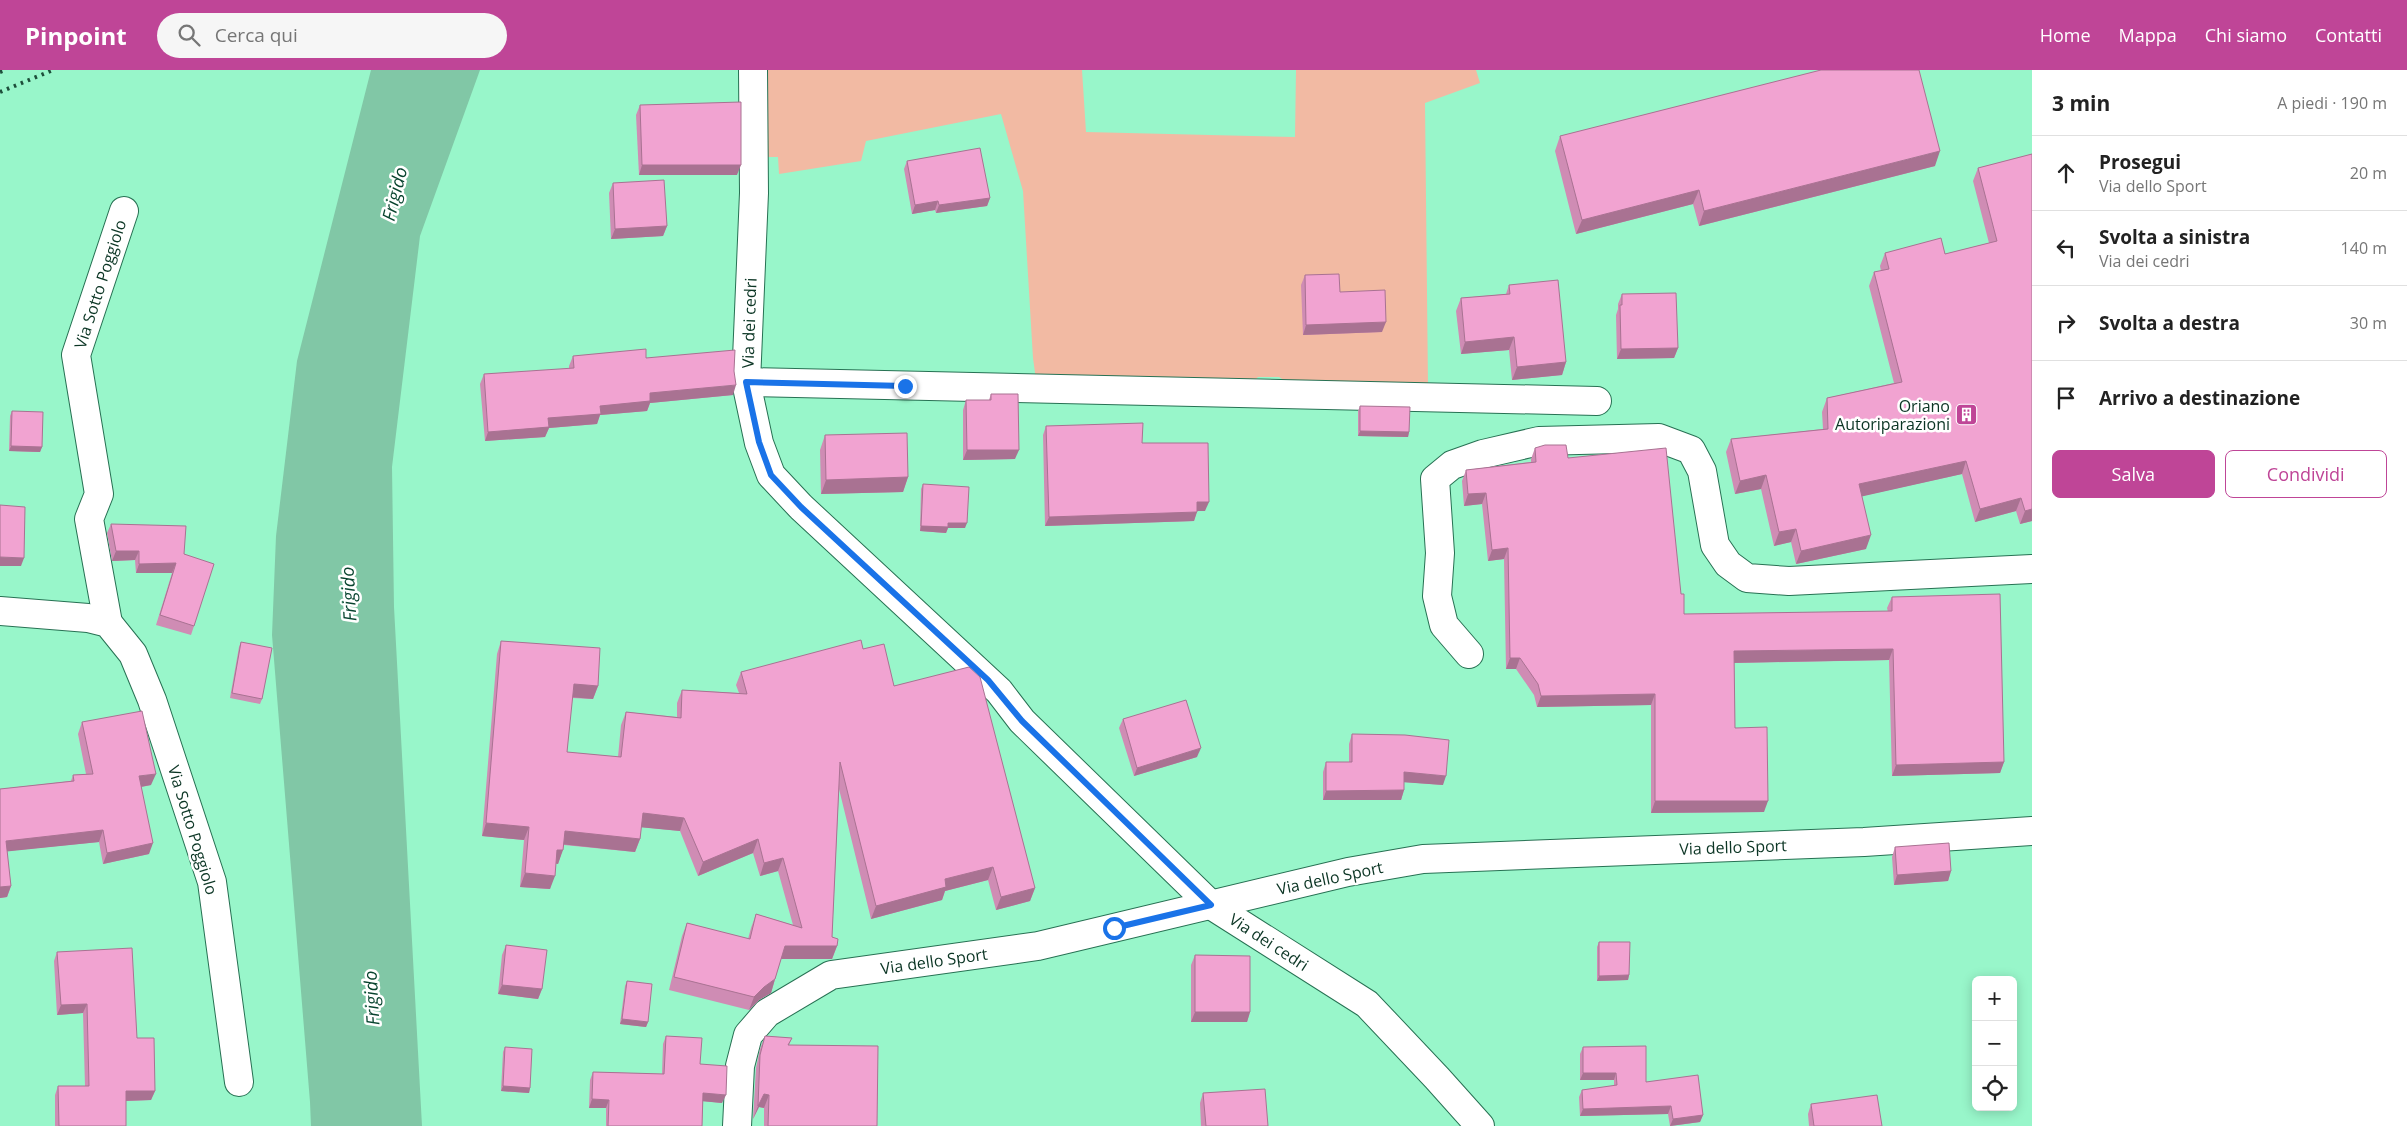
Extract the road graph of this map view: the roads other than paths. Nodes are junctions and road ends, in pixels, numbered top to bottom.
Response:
1 (753, 70) edge
2 (124, 211) dead end
3 (746, 382) junction
4 (1597, 401) dead end
5 (2032, 569) edge
6 (0, 610) edge
7 (108, 623) junction
8 (1469, 654) dead end
9 (2032, 831) edge
10 (1211, 905) junction
11 (239, 1082) dead end
12 (737, 1126) edge
13 (1480, 1126) edge

1 - 3 street, Via dei cedri
2 - 7 street, Via Sotto Poggiolo
3 - 4 street
3 - 10 street, Via dei cedri
5 - 8 street
6 - 7 street
7 - 11 street, Via Sotto Poggiolo
9 - 10 street, Via dello Sport
10 - 12 street, Via dello Sport
10 - 13 street, Via dei cedri

